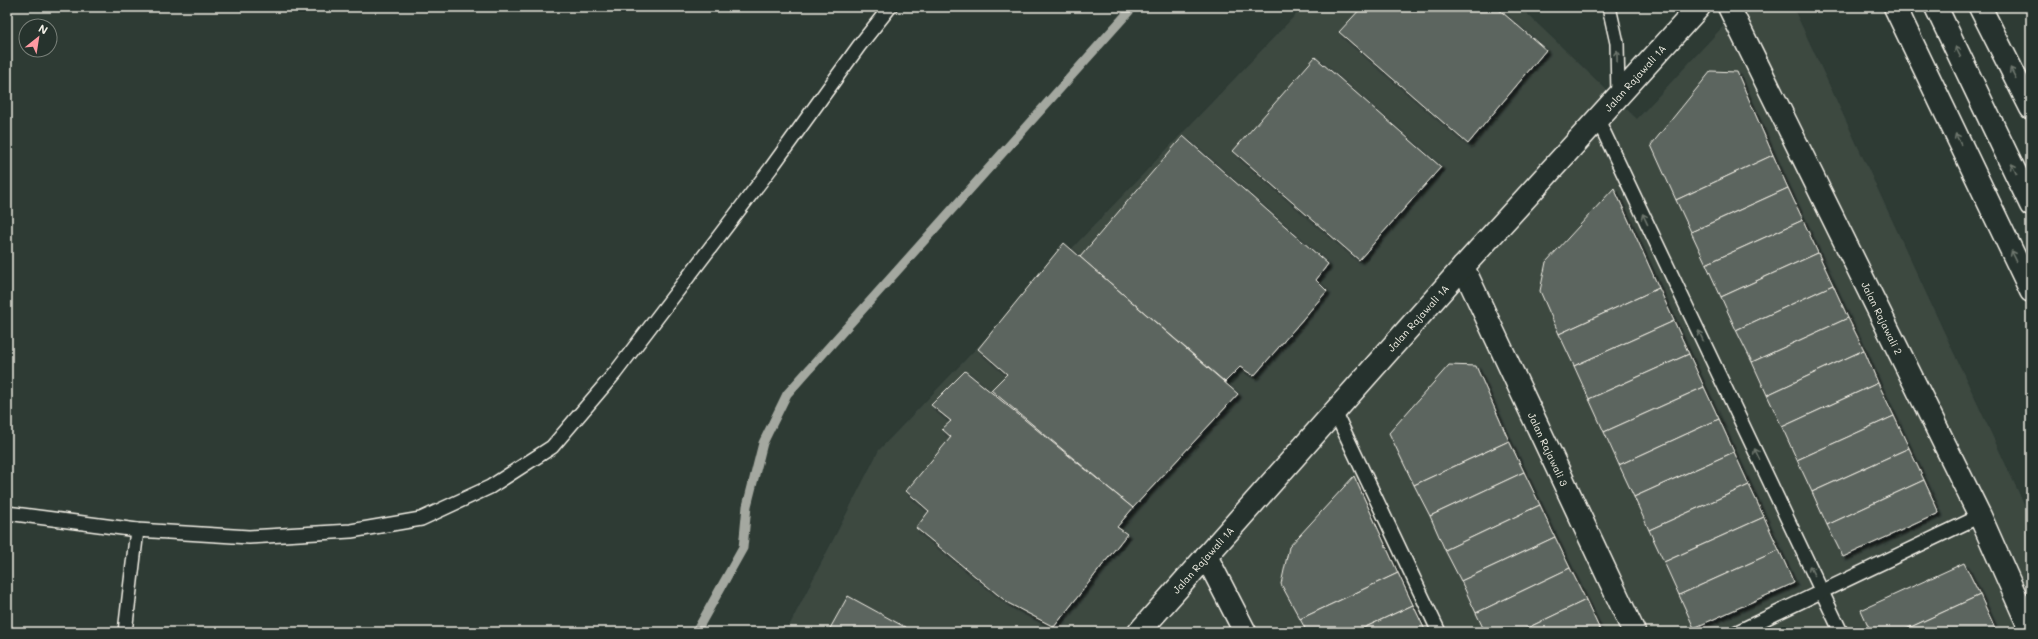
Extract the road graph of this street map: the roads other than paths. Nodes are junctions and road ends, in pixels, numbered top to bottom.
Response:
1 (890, 7) edge
2 (1608, 7) edge
3 (1699, 7) edge
4 (1729, 7) edge
5 (1895, 7) edge
6 (1936, 7) edge
7 (1980, 7) edge
8 (1618, 95) junction
9 (2031, 108) edge
10 (1598, 120) junction
11 (2031, 205) edge
12 (1463, 267) junction
13 (2031, 291) edge
14 (1334, 412) junction
15 (7, 513) edge
16 (1980, 516) junction
17 (137, 530) junction
18 (1206, 556) junction
19 (1822, 592) junction
20 (2031, 631) edge
21 (125, 632) edge
22 (1139, 632) edge
23 (1245, 632) edge
24 (1439, 632) edge
25 (1634, 632) edge
26 (1736, 632) edge
27 (1841, 632) edge

1 - 17 lane
8 -> 2 lane
3 - 8 main road, Jalan Rajawali 1A
4 - 16 main road, Jalan Rajawali 2
13 -> 5 main road
11 -> 6 main road
9 -> 7 main road
8 - 10 main road, Jalan Rajawali 1A
10 - 12 main road, Jalan Rajawali 1A
19 -> 10 lane
12 - 14 main road, Jalan Rajawali 1A
12 - 25 main road, Jalan Rajawali 3
14 - 18 main road, Jalan Rajawali 1A
14 - 24 lane
15 - 17 lane
16 - 19 lane
16 - 20 main road, Jalan Rajawali 2
17 - 21 lane
18 - 22 main road, Jalan Rajawali 1A
18 - 23 main road
19 - 26 lane
19 - 27 lane

